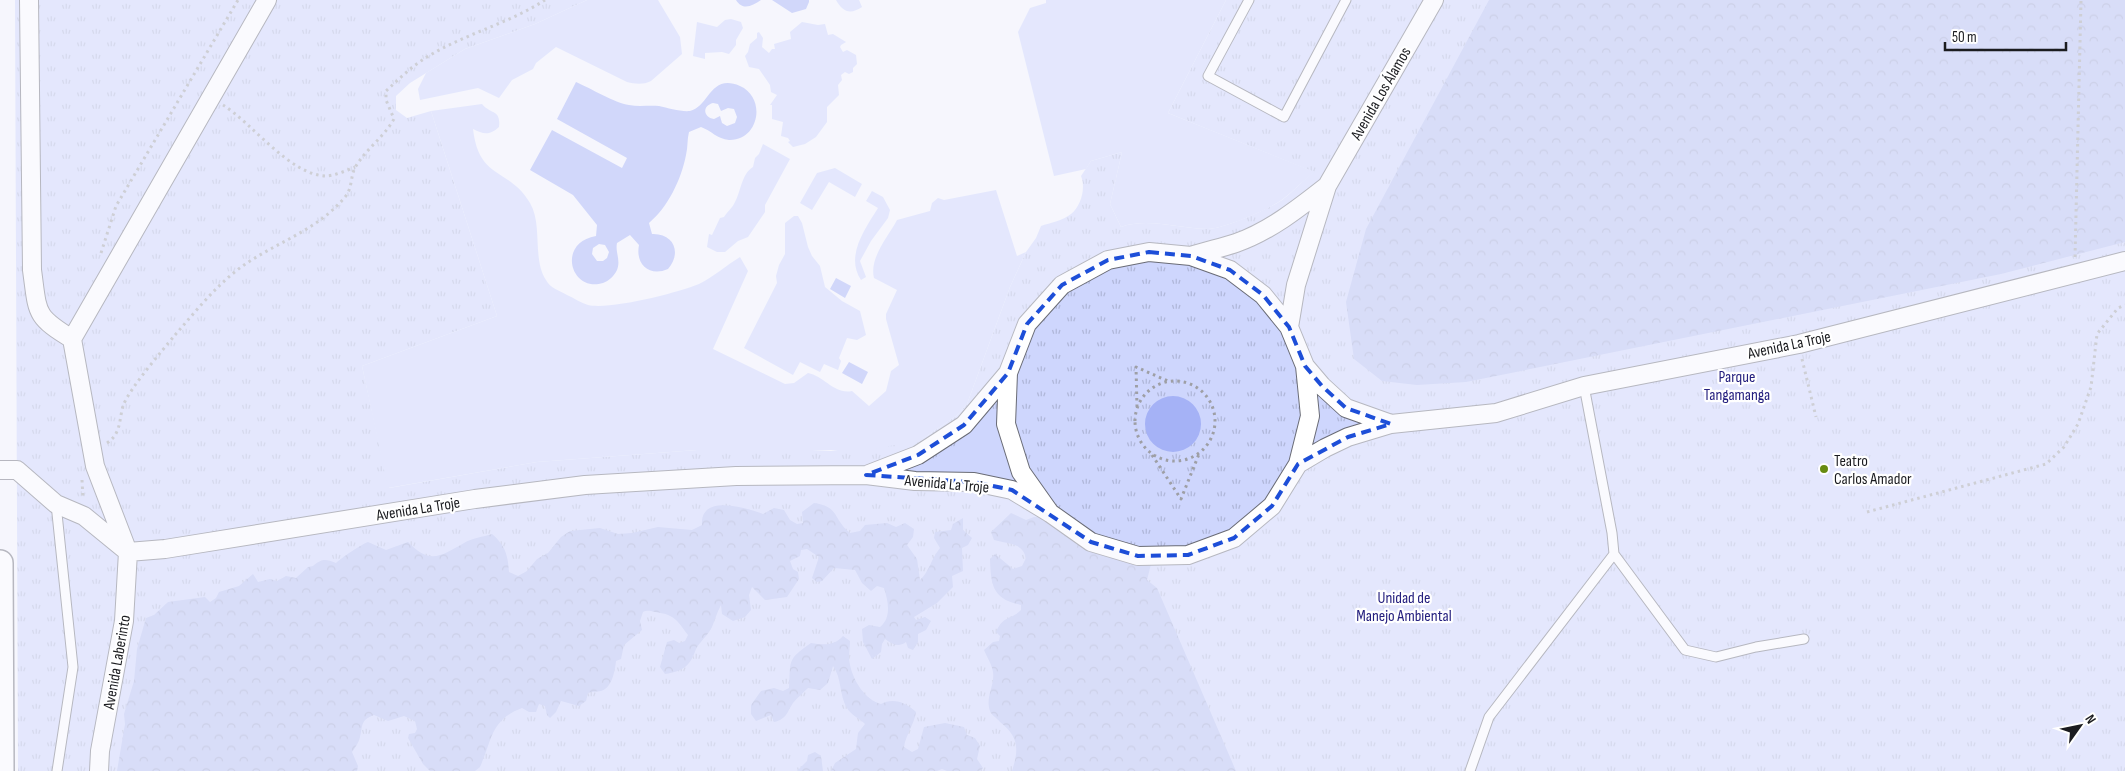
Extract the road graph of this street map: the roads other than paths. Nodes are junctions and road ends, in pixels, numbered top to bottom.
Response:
1 (29, 0) edge
2 (267, 0) edge
3 (1249, 0) edge
4 (1346, 0) edge
5 (1434, 0) edge
6 (1327, 186) junction
7 (1191, 256) junction
8 (2125, 261) edge
9 (1289, 328) junction
10 (72, 339) junction
11 (1305, 366) junction
12 (1008, 374) junction
13 (1584, 386) junction
14 (1391, 424) junction
15 (1298, 464) junction
16 (0, 470) edge
17 (866, 476) junction
18 (56, 504) junction
19 (1050, 513) junction
20 (128, 552) junction
21 (1614, 554) junction
22 (0, 563) edge
23 (1804, 639) dead end
24 (1, 771) edge
25 (57, 771) edge
26 (98, 771) edge
27 (1470, 771) edge

1 - 10 street
2 - 10 street
3 - 4 lane
5 - 6 street, Avenida Los Álamos
6 - 7 street, Avenida Los Álamos
6 - 9 street, Avenida Los Álamos
7 - 9 street
7 - 12 street
8 - 13 street, Avenida La Troje
9 - 11 street
10 - 20 street
11 - 14 street, Avenida La Troje
11 - 15 street
12 - 17 street, Avenida La Troje
12 - 19 street
13 - 14 street, Avenida La Troje
13 - 21 lane
14 - 15 street, Avenida La Troje
15 - 19 street, Avenida La Troje
16 - 18 street
17 - 19 street, Avenida La Troje
17 - 20 street, Avenida La Troje
18 - 20 street
18 - 25 lane
20 - 26 street, Avenida Laberinto
21 - 23 lane
21 - 27 lane
22 - 24 street

